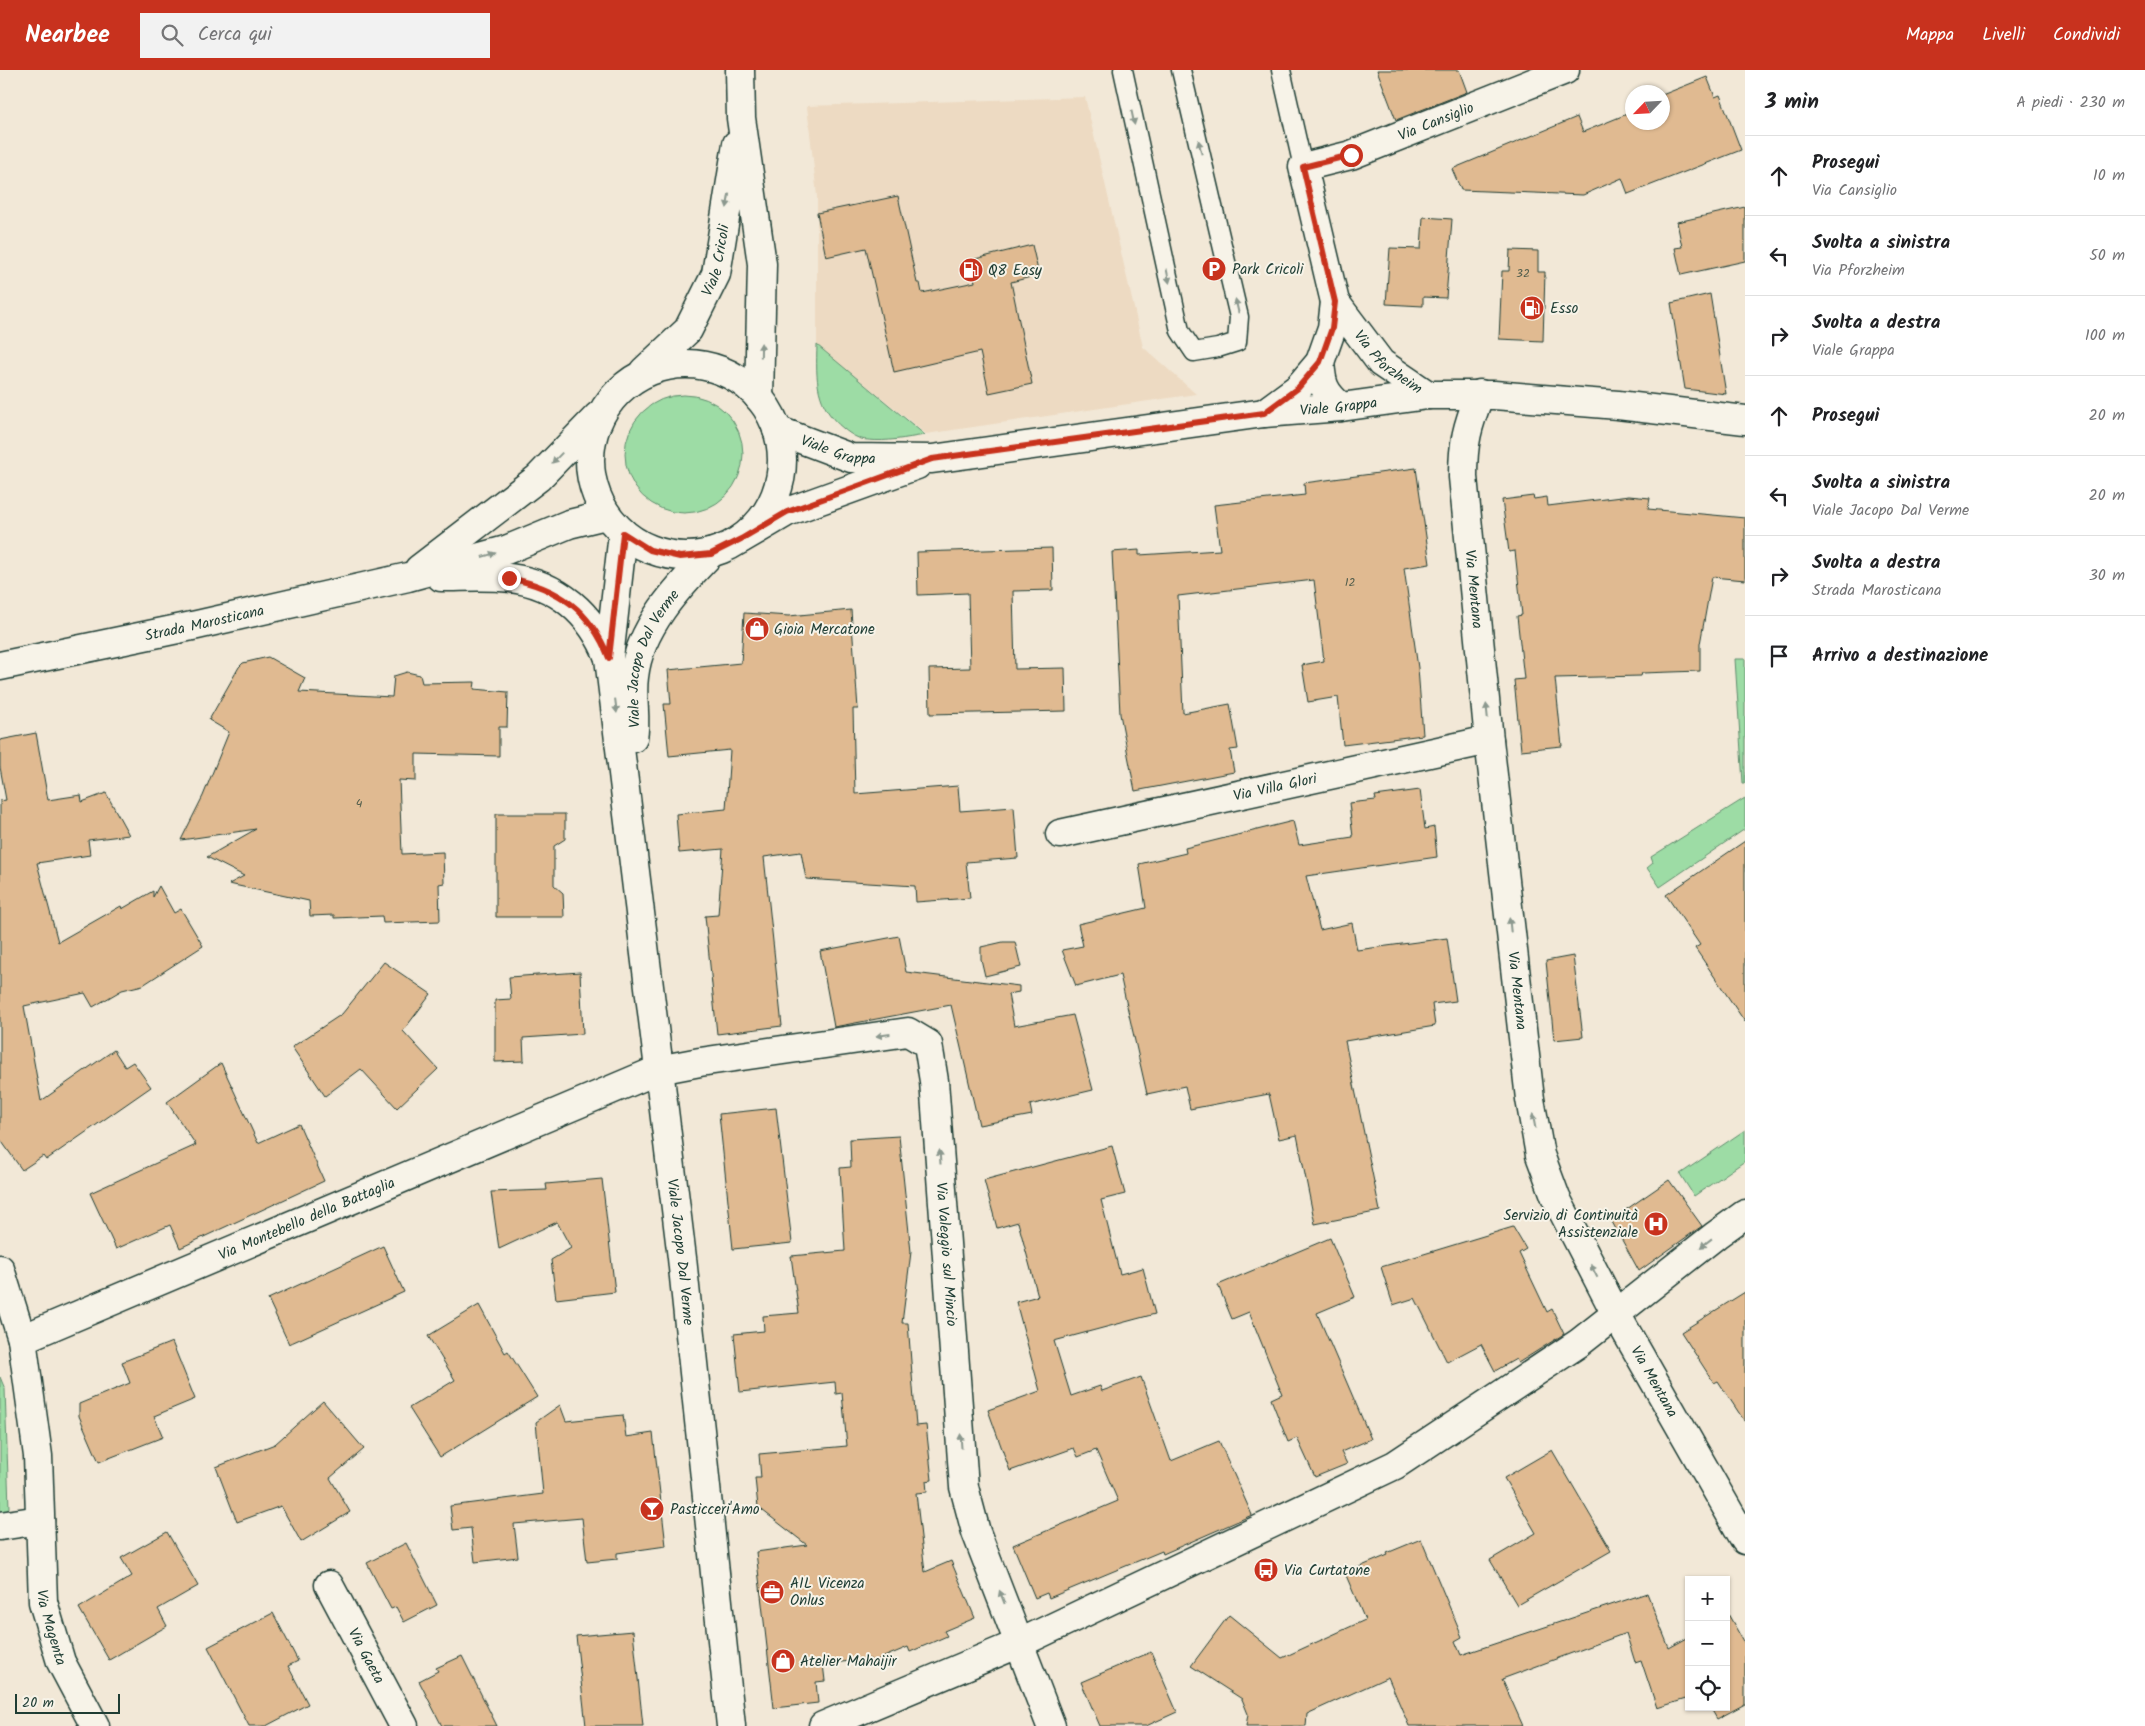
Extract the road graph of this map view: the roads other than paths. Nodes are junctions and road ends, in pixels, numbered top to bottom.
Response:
1 (740, 70) edge
2 (1123, 70) edge
3 (1181, 70) edge
4 (1281, 70) edge
5 (1565, 70) edge
6 (741, 118) junction
7 (1303, 167) junction
8 (1335, 302) junction
9 (1320, 362) junction
10 (639, 376) junction
11 (1480, 394) junction
12 (1428, 395) junction
13 (759, 398) junction
14 (1341, 407) junction
15 (603, 411) junction
16 (1264, 413) junction
17 (1745, 420) edge
18 (777, 430) junction
19 (932, 459) junction
20 (615, 524) junction
21 (741, 539) junction
22 (711, 554) junction
23 (408, 577) junction
24 (609, 658) junction
25 (0, 666) edge
26 (1490, 740) junction
27 (625, 779) junction
28 (1060, 834) dead end
29 (658, 1070) junction
30 (1745, 1214) edge
31 (0, 1269) edge
32 (1616, 1314) junction
33 (22, 1340) junction
34 (40, 1520) junction
35 (0, 1526) edge
36 (1745, 1540) edge
37 (329, 1585) dead end
38 (1020, 1643) junction
39 (95, 1726) edge
40 (404, 1726) edge
41 (731, 1726) edge
42 (823, 1726) edge
43 (1051, 1726) edge

1 - 6 street, Viale Cricoli
2 -> 3 lane
4 - 7 lane, Via Pforzheim
5 - 7 street, Via Cansiglio
6 -> 10 street, Viale Cricoli
13 -> 6 street, Viale Cricoli
7 - 8 street, Via Pforzheim
8 - 9 street, Via Pforzheim
8 - 12 street, Via Pforzheim
9 - 14 street, Via Pforzheim
9 - 16 street, Via Pforzheim
10 - 13 street
10 - 15 street
11 - 12 street, Viale Grappa
11 - 17 street, Viale Grappa
26 -> 11 street, Via Mentana
12 - 14 street, Viale Grappa
13 - 18 street
14 - 16 street, Viale Grappa
15 - 20 street
15 -> 23 street, Strada Marosticana
16 - 19 street, Viale Grappa
18 - 19 street, Viale Grappa
18 - 21 street
19 - 21 street, Viale Grappa
20 - 22 street
23 -> 20 street, Strada Marosticana
20 - 24 street, Viale Jacopo Dal Verme
21 - 22 street
22 - 27 street, Viale Jacopo Dal Verme
23 - 24 street, Strada Marosticana
23 - 25 street, Strada Marosticana
24 -> 27 street, Viale Jacopo Dal Verme
26 - 28 street, Via Villa Glori
32 -> 26 street, Via Mentana
27 - 29 street, Viale Jacopo Dal Verme
29 - 33 street, Via Montebello della Battaglia
38 -> 29 street, Via Valeggio sul Mincio
29 - 41 street, Viale Jacopo Dal Verme
30 -> 32 street
31 - 33 street
32 - 36 street, Via Mentana
32 - 38 street
33 - 34 street, Via Magenta
34 - 35 street
34 - 39 street, Via Magenta
37 - 40 street, Via Gaeta
38 - 42 street
38 - 43 street, Via Valeggio sul Mincio

